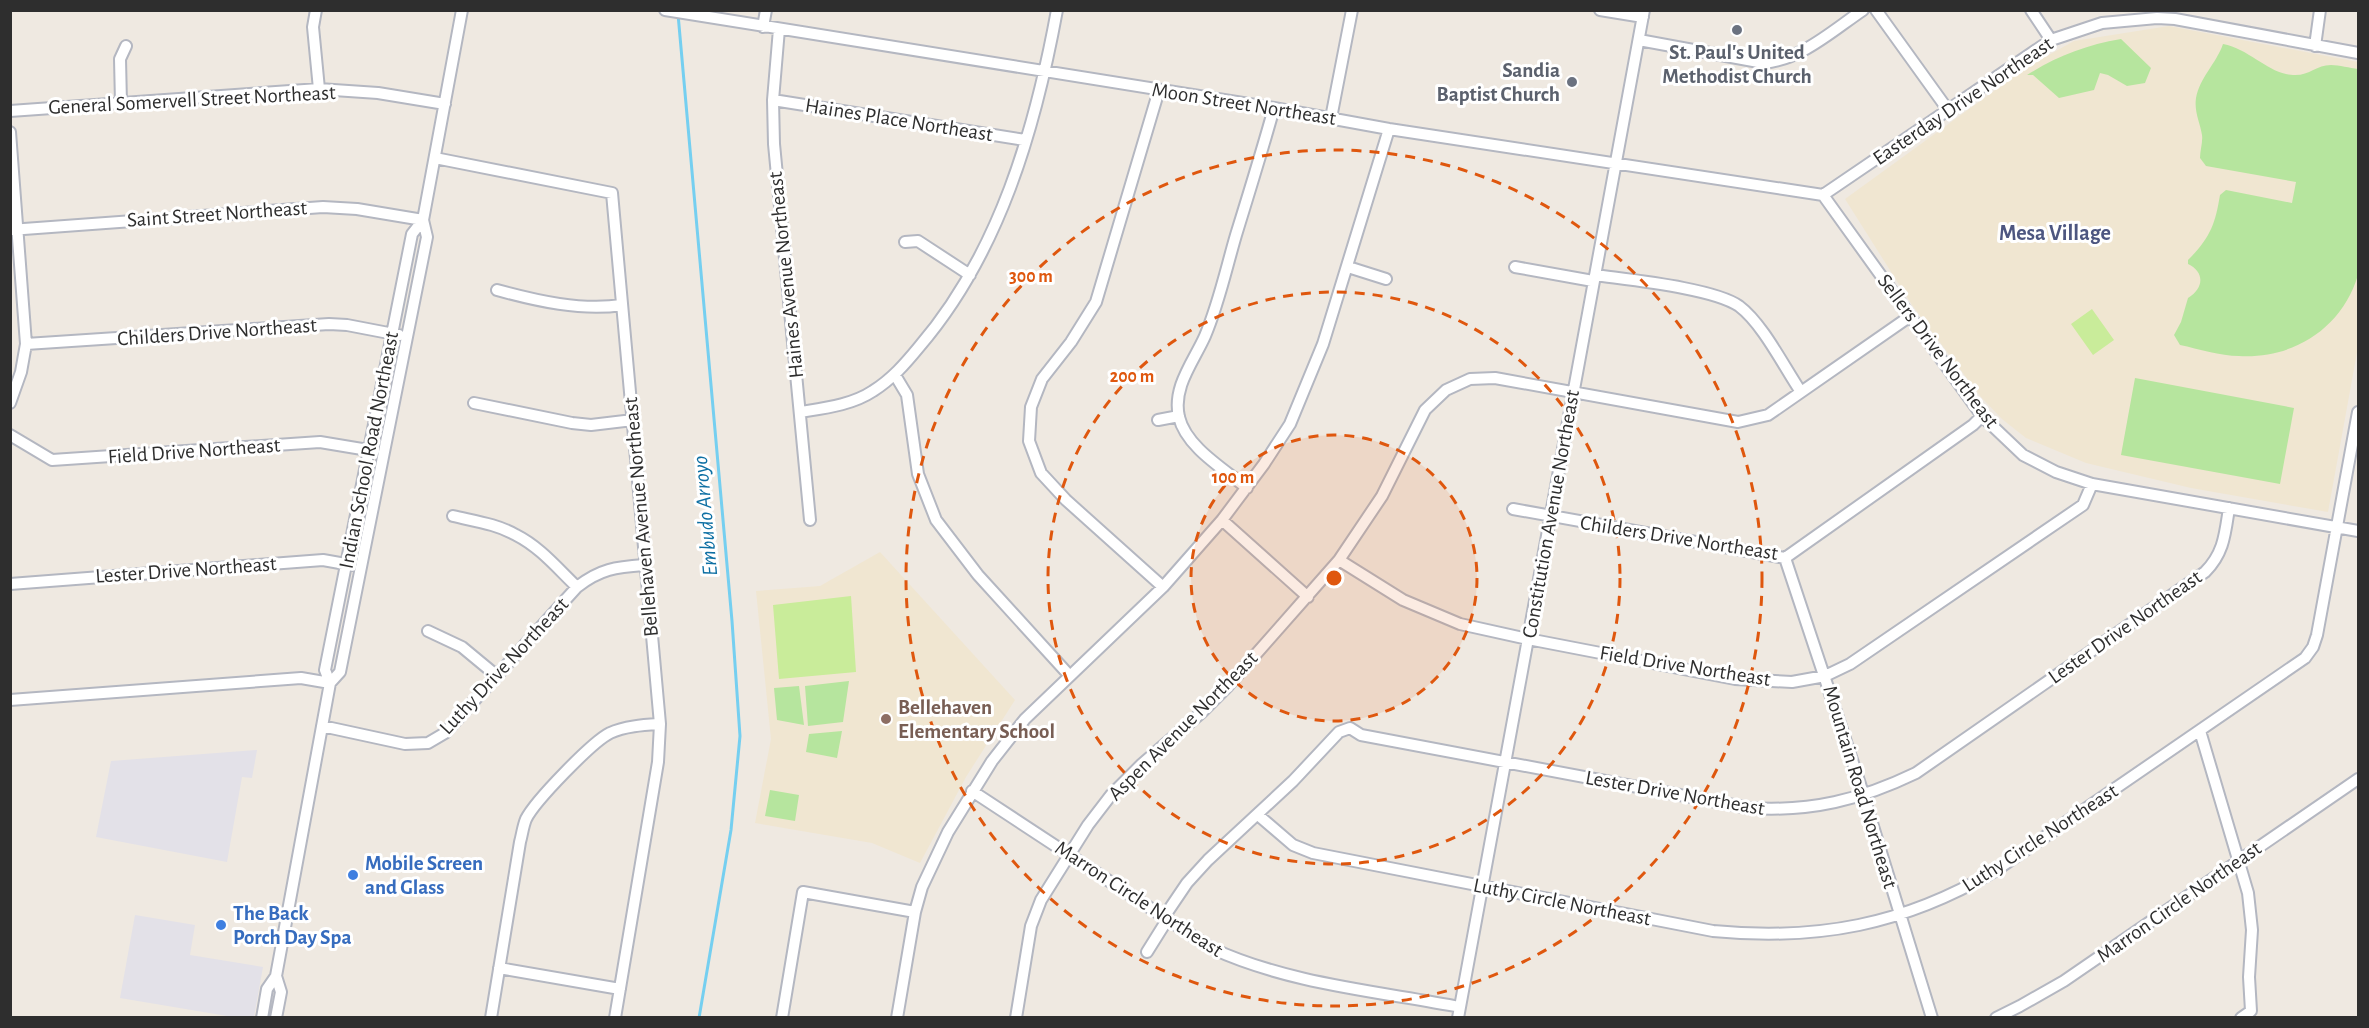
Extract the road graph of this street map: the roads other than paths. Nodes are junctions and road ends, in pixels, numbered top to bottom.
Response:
1 (316, 10) edge
2 (462, 10) edge
3 (766, 10) edge
4 (1057, 10) edge
5 (1352, 10) edge
6 (1600, 10) edge
7 (1863, 10) edge
8 (1876, 10) edge
9 (2031, 10) edge
10 (2320, 10) edge
11 (665, 11) edge
12 (1644, 14) edge
13 (2175, 15) edge
14 (763, 27) junction
15 (779, 29) junction
16 (1639, 40) junction
17 (2051, 40) junction
18 (126, 46) dead end
19 (2315, 46) junction
20 (2358, 53) edge
21 (1046, 71) junction
22 (319, 90) junction
23 (1159, 90) junction
24 (772, 100) junction
25 (121, 103) junction
26 (445, 104) junction
27 (1274, 108) junction
28 (1948, 110) junction
29 (10, 111) edge
30 (1332, 118) junction
31 (1389, 129) junction
32 (10, 132) edge
33 (1025, 140) junction
34 (435, 158) junction
35 (1616, 163) junction
36 (1823, 195) junction
37 (423, 220) junction
38 (14, 230) edge
39 (905, 242) dead end
40 (1348, 267) junction
41 (1515, 267) dead end
42 (970, 275) junction
43 (1594, 278) junction
44 (1386, 279) dead end
45 (497, 290) dead end
46 (622, 305) junction
47 (1910, 317) junction
48 (392, 334) junction
49 (406, 336) junction
50 (26, 344) junction
51 (895, 375) junction
52 (1573, 392) junction
53 (1801, 392) junction
54 (10, 403) edge
55 (474, 403) dead end
56 (800, 412) junction
57 (2358, 412) edge
58 (1179, 416) junction
59 (1982, 416) junction
60 (633, 420) junction
61 (1158, 420) dead end
62 (10, 435) edge
63 (369, 450) junction
64 (384, 452) junction
65 (2092, 484) junction
66 (1247, 488) junction
67 (2229, 508) junction
68 (1513, 509) dead end
69 (453, 516) dead end
70 (1551, 516) junction
71 (810, 520) dead end
72 (1222, 520) junction
73 (2337, 527) junction
74 (2358, 531) edge
75 (1785, 558) junction
76 (1339, 560) junction
77 (346, 564) junction
78 (644, 565) junction
79 (361, 567) junction
80 (10, 584) edge
81 (577, 587) junction
82 (1163, 587) junction
83 (1308, 597) junction
84 (428, 631) dead end
85 (1528, 639) junction
86 (1069, 675) junction
87 (497, 676) junction
88 (1825, 676) junction
89 (330, 683) junction
90 (10, 700) edge
91 (660, 724) junction
92 (322, 726) junction
93 (2199, 731) junction
94 (1505, 763) junction
95 (2358, 779) edge
96 (972, 791) junction
97 (1863, 795) junction
98 (1258, 815) junction
99 (1069, 855) junction
100 (2239, 860) junction
101 (1482, 886) junction
102 (915, 912) junction
103 (1900, 915) junction
104 (1165, 919) junction
105 (1147, 952) dead end
106 (499, 968) junction
107 (276, 976) junction
108 (620, 989) junction
109 (1459, 1012) edge
110 (2246, 1014) edge
111 (261, 1017) edge
112 (276, 1017) edge
113 (491, 1017) edge
114 (615, 1017) edge
115 (782, 1017) edge
116 (897, 1017) edge
117 (1016, 1017) edge
118 (1932, 1017) edge
119 (1995, 1017) edge

1 - 22 street
2 - 26 street, Indian School Road Northeast
3 - 14 street
4 - 21 street
5 - 30 street
6 - 12 street
7 - 16 street
8 - 28 street
9 - 17 street
10 - 19 street
11 - 14 street, Moon Street Northeast
12 - 16 street, Constitution Avenue Northeast
13 - 17 street, Easterday Drive Northeast
13 - 19 street, Easterday Drive Northeast
14 - 15 street, Moon Street Northeast
15 - 21 street, Moon Street Northeast
15 - 24 street, Haines Avenue Northeast
16 - 35 street, Constitution Avenue Northeast
17 - 28 street, Easterday Drive Northeast
18 - 25 street
19 - 20 street, Easterday Drive Northeast
21 - 23 street, Moon Street Northeast
21 - 33 street
22 - 25 street, General Somervell Street Northeast
22 - 26 street, General Somervell Street Northeast
23 - 27 street, Moon Street Northeast
23 - 82 street
24 - 33 street, Haines Place Northeast
24 - 56 street, Haines Avenue Northeast
25 - 29 street, General Somervell Street Northeast
26 - 34 street, Indian School Road Northeast
27 - 30 street, Moon Street Northeast
27 - 58 street
28 - 36 street, Easterday Drive Northeast
30 - 31 street, Moon Street Northeast
31 - 35 street, Moon Street Northeast
31 - 40 street
32 - 38 street
33 - 42 street
34 - 37 street, Indian School Road Northeast
34 - 46 street, Bellehaven Avenue Northeast
35 - 36 street, Moon Street Northeast
35 - 43 street, Constitution Avenue Northeast
36 - 47 street, Sellers Drive Northeast
37 - 38 street, Saint Street Northeast
37 - 48 street, Indian School Road Northeast
37 - 49 street, Indian School Road Northeast
38 - 50 street
39 - 42 street
40 - 44 street
40 - 66 street
41 - 43 street
42 - 51 street
43 - 52 street, Constitution Avenue Northeast
43 - 53 street
45 - 46 street
46 - 60 street, Bellehaven Avenue Northeast
47 - 53 street
47 - 59 street, Sellers Drive Northeast
48 - 49 street, Childers Drive Northeast
48 - 50 street, Childers Drive Northeast
48 - 63 street, Indian School Road Northeast
49 - 64 street, Indian School Road Northeast
50 - 54 street
51 - 56 street
51 - 86 street
52 - 53 street
52 - 70 street, Constitution Avenue Northeast
52 - 76 street, Aspen Avenue Northeast
55 - 60 street
56 - 71 street, Haines Avenue Northeast
57 - 73 street, Luthy Circle Northeast
58 - 61 street
58 - 66 street
59 - 65 street, Sellers Drive Northeast
59 - 75 street, Childers Drive Northeast
60 - 78 street, Bellehaven Avenue Northeast
62 - 63 street, Field Drive Northeast
63 - 64 street, Field Drive Northeast
63 - 77 street, Indian School Road Northeast
64 - 79 street, Indian School Road Northeast
65 - 67 street, Sellers Drive Northeast
65 - 88 street, Field Drive Northeast
66 - 72 street
67 - 73 street, Sellers Drive Northeast
67 - 97 street, Lester Drive Northeast
68 - 70 street, Childers Drive Northeast
69 - 81 street
70 - 75 street, Childers Drive Northeast
70 - 85 street, Constitution Avenue Northeast
72 - 82 street
72 - 83 street
73 - 74 street, Sellers Drive Northeast
73 - 93 street, Luthy Circle Northeast
75 - 88 street, Mountain Road Northeast
76 - 83 street, Aspen Avenue Northeast
76 - 85 street, Field Drive Northeast
77 - 79 street, Lester Drive Northeast
77 - 80 street, Lester Drive Northeast
77 - 89 street, Indian School Road Northeast
78 - 81 street, Luthy Drive Northeast
78 - 91 street, Bellehaven Avenue Northeast
79 - 89 street, Indian School Road Northeast
81 - 87 street, Luthy Drive Northeast
82 - 86 street
83 - 99 street, Aspen Avenue Northeast
84 - 87 street
85 - 88 street, Field Drive Northeast
85 - 94 street, Constitution Avenue Northeast
86 - 96 street
87 - 92 street, Luthy Drive Northeast
88 - 97 street, Mountain Road Northeast
89 - 90 street
89 - 92 street, Indian School Road Northeast
91 - 106 street
91 - 108 street, Bellehaven Avenue Northeast
92 - 107 street, Indian School Road Northeast
93 - 100 street
93 - 103 street, Luthy Circle Northeast
94 - 97 street, Lester Drive Northeast
94 - 98 street, Lester Drive Northeast
94 - 101 street, Constitution Avenue Northeast
95 - 100 street, Marron Circle Northeast
96 - 99 street, Marron Circle Northeast
96 - 102 street
97 - 103 street, Mountain Road Northeast
98 - 101 street, Luthy Circle Northeast
98 - 104 street, Lester Drive Northeast
99 - 104 street, Marron Circle Northeast
99 - 117 street, Aspen Avenue Northeast
100 - 110 street
100 - 119 street, Marron Circle Northeast
101 - 103 street, Luthy Circle Northeast
101 - 109 street, Constitution Avenue Northeast
102 - 115 street
102 - 116 street
103 - 118 street, Mountain Road Northeast
104 - 105 street, Lester Drive Northeast
104 - 109 street, Marron Circle Northeast
106 - 108 street
106 - 113 street
107 - 111 street, Indian School Road Northeast
107 - 112 street, Indian School Road Northeast
108 - 114 street, Bellehaven Avenue Northeast

